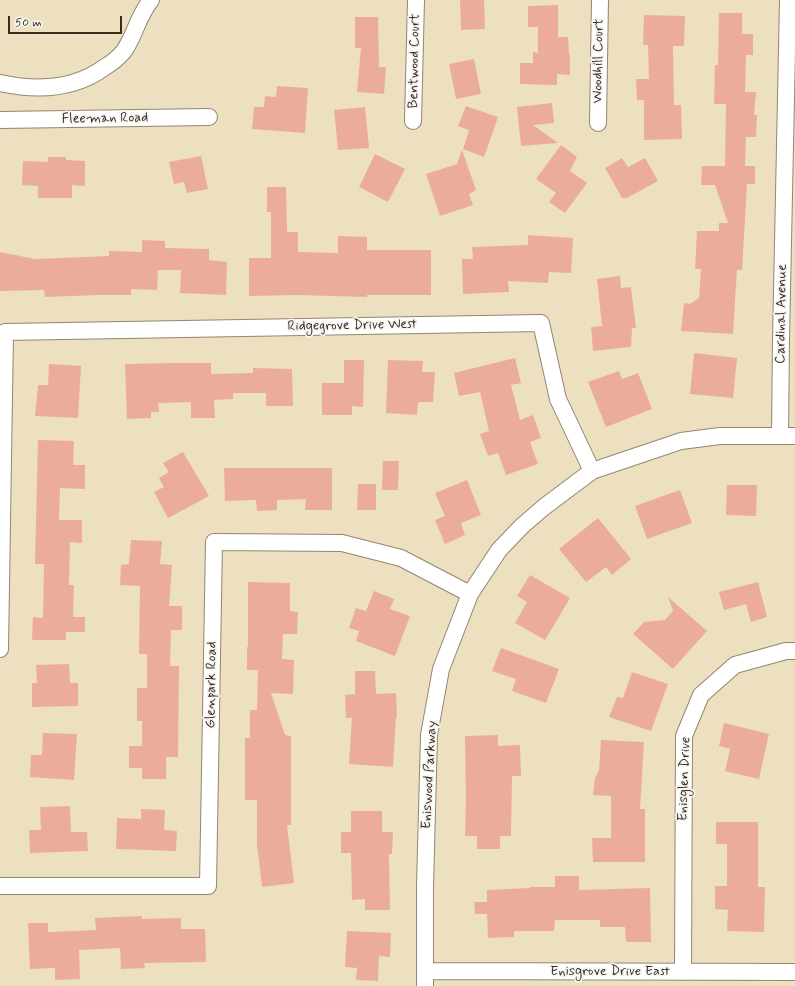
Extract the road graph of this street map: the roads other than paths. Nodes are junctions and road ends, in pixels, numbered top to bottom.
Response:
1 (151, 0) edge
2 (416, 0) edge
3 (600, 0) edge
4 (788, 0) edge
5 (0, 83) edge
6 (209, 117) dead end
7 (0, 120) edge
8 (413, 121) dead end
9 (598, 123) dead end
10 (788, 436) edge
11 (592, 472) junction
12 (470, 594) junction
13 (0, 649) edge
14 (795, 651) edge
15 (0, 886) edge
16 (683, 972) junction
17 (795, 972) edge
18 (425, 979) edge

1 - 5 street
2 - 8 street, Bentwood Court
3 - 9 street, Woodhill Court
4 - 10 street, Cardinal Avenue
6 - 7 street, Fleeman Road
10 - 11 street, Eniswood Parkway
11 - 12 street, Eniswood Parkway
11 - 13 street, Ridgegrove Drive West
12 - 15 street, Glenpark Road
12 - 18 street, Eniswood Parkway
14 - 16 street, Enisglen Drive
16 - 17 street, Enisgrove Drive East
16 - 18 street, Enisgrove Drive East

